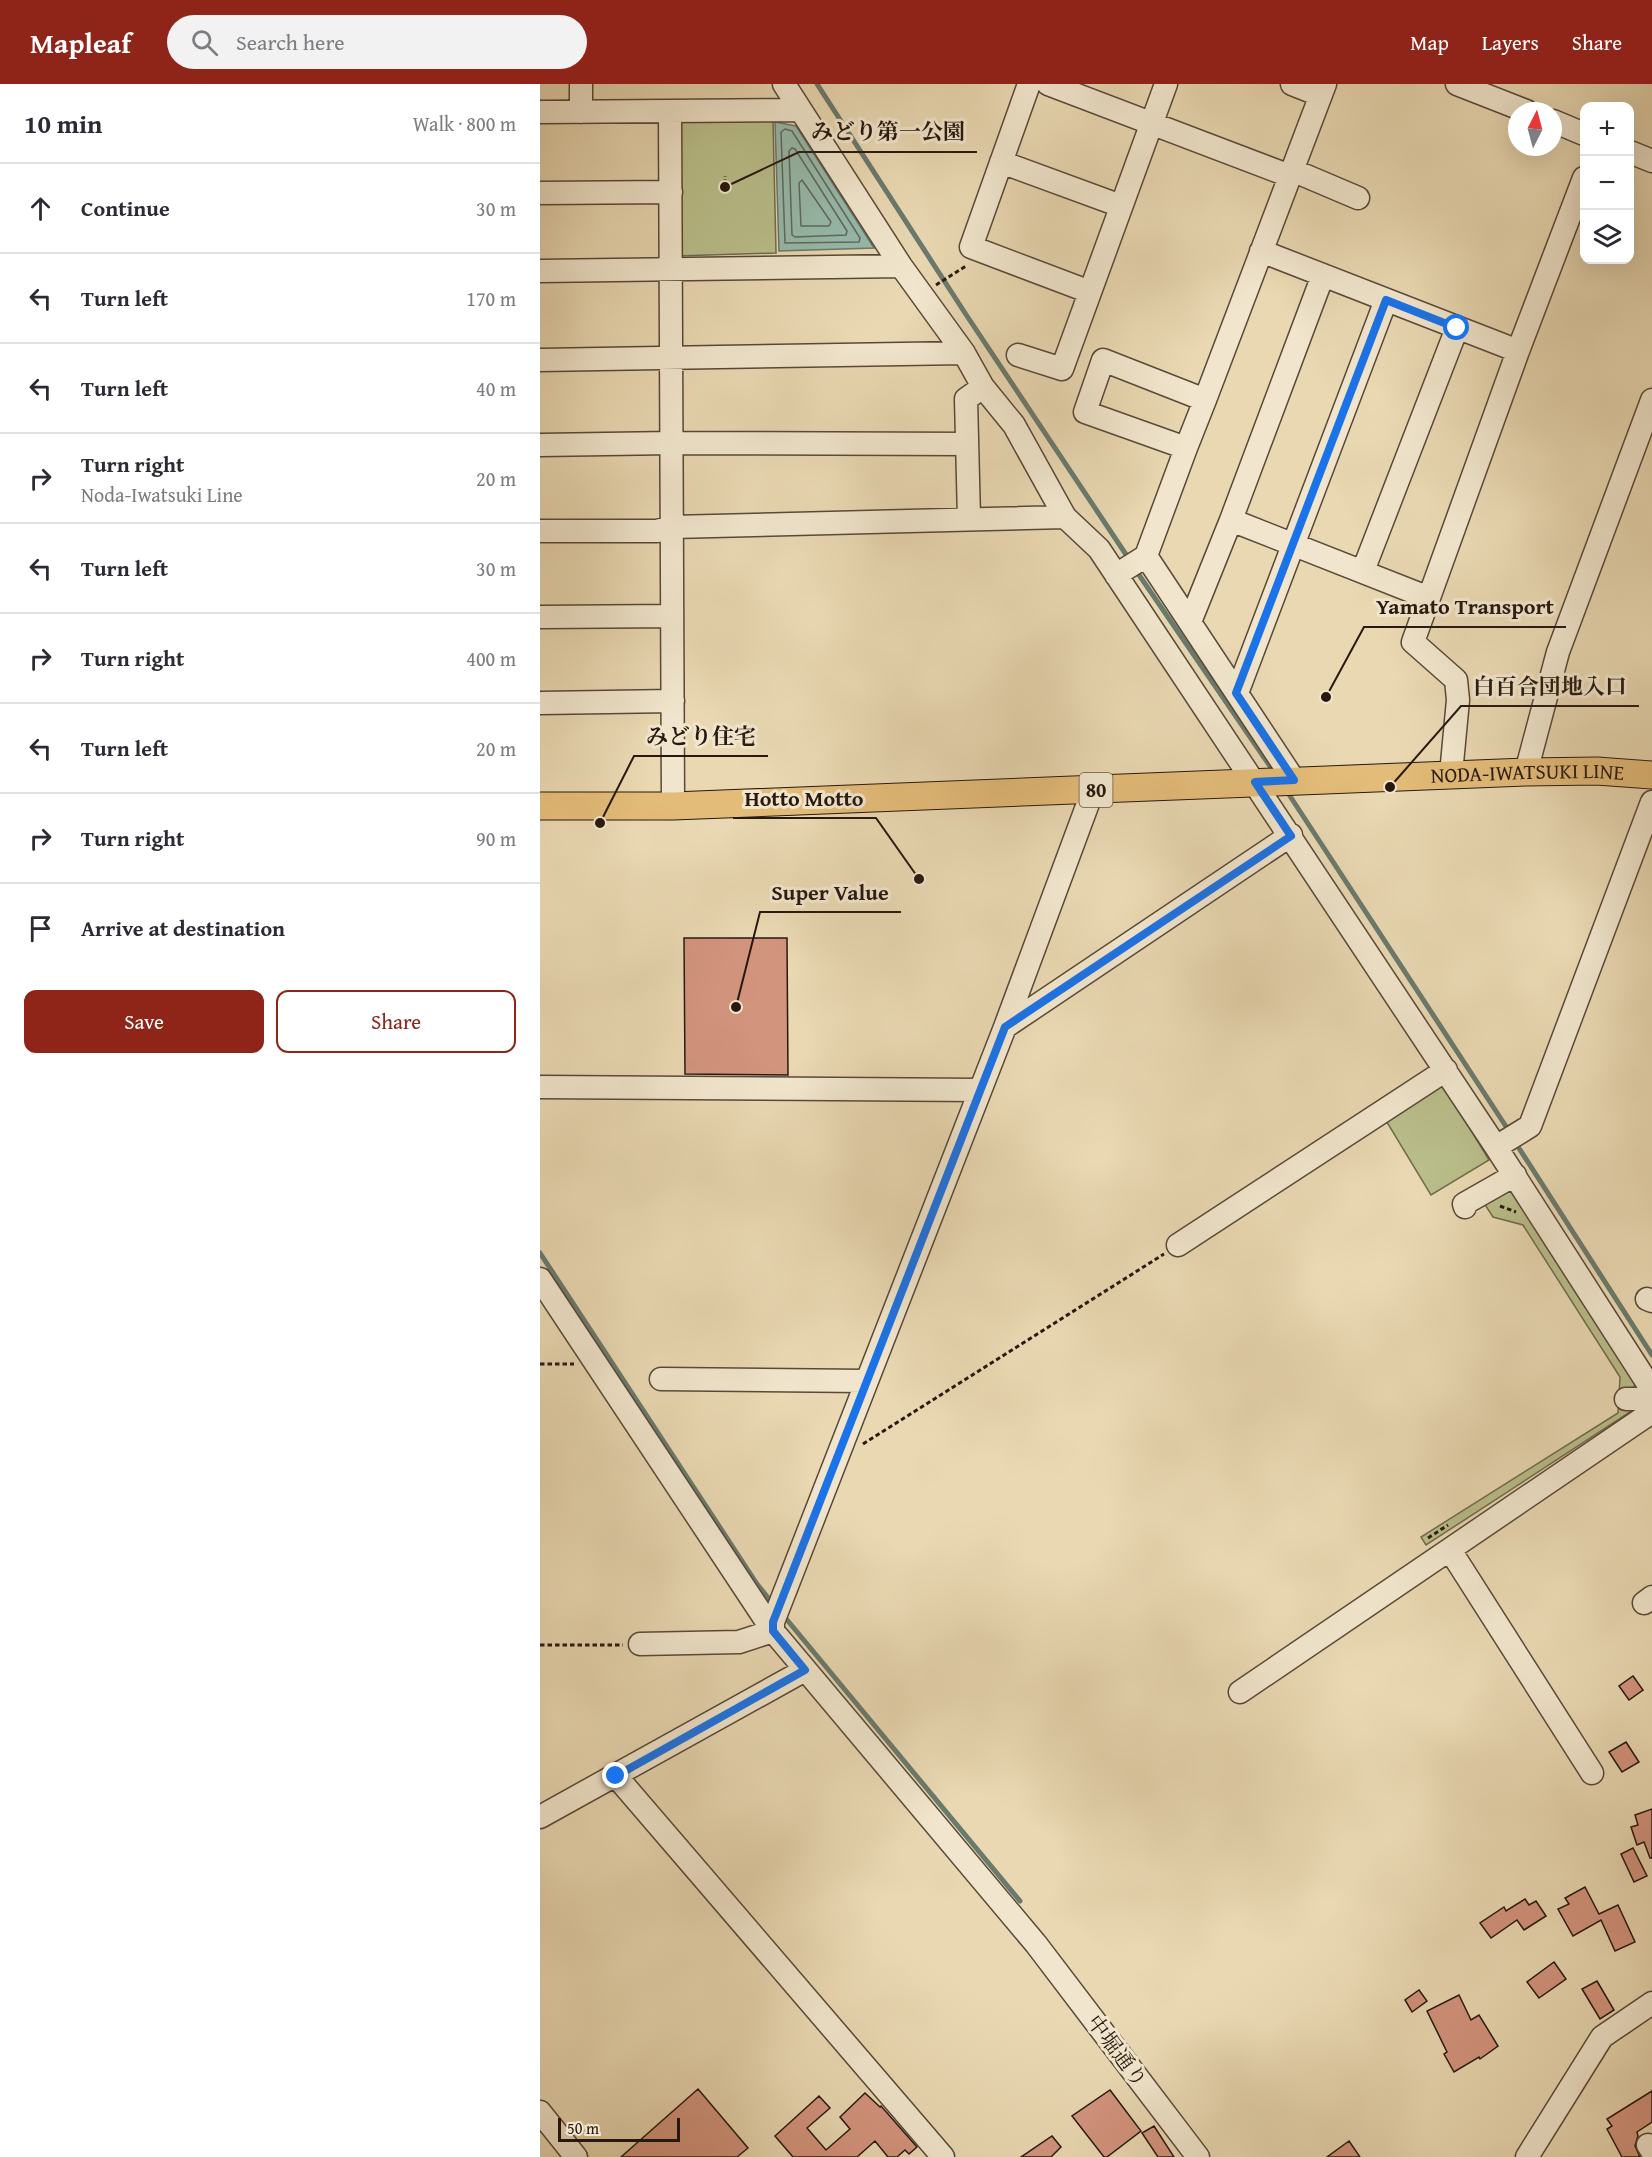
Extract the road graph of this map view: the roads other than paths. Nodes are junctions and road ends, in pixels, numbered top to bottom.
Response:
1 (581, 84) edge
2 (784, 84) edge
3 (1029, 84) edge
4 (1048, 84) edge
5 (1166, 84) edge
6 (1292, 84) edge
7 (1457, 84) edge
8 (1322, 89) edge
9 (1508, 104) edge
10 (800, 110) junction
11 (670, 111) junction
12 (540, 112) edge
13 (581, 112) junction
14 (1151, 123) junction
15 (1562, 125) edge
16 (1580, 132) edge
17 (1634, 154) edge
18 (1652, 161) edge
19 (1001, 162) junction
20 (1291, 173) junction
21 (1580, 188) edge
22 (671, 192) junction
23 (540, 193) edge
24 (1358, 198) dead end
25 (1121, 206) junction
26 (1261, 251) junction
27 (901, 266) junction
28 (671, 269) junction
29 (540, 271) edge
30 (1323, 275) junction
31 (1090, 292) junction
32 (1386, 300) junction
33 (1457, 328) junction
34 (1518, 351) junction
35 (964, 353) junction
36 (1018, 355) dead end
37 (671, 359) junction
38 (540, 360) edge
39 (983, 387) junction
40 (1205, 400) junction
41 (1652, 400) edge
42 (672, 443) junction
43 (967, 444) junction
44 (1644, 444) edge
45 (540, 445) edge
46 (1186, 448) junction
47 (1065, 517) junction
48 (969, 519) junction
49 (1232, 520) junction
50 (672, 527) junction
51 (540, 531) edge
52 (1294, 543) junction
53 (1146, 556) junction
54 (1363, 571) junction
55 (1116, 575) junction
56 (1429, 597) junction
57 (672, 616) junction
58 (540, 617) edge
59 (1190, 622) junction
60 (1236, 693) junction
61 (672, 701) junction
62 (540, 702) edge
63 (1526, 772) junction
64 (1451, 774) junction
65 (1652, 775) edge
66 (1294, 780) junction
67 (1255, 782) junction
68 (1093, 790) junction
69 (1652, 802) edge
70 (540, 806) edge
71 (673, 806) junction
72 (1291, 836) junction
73 (1005, 1027) junction
74 (1446, 1070) junction
75 (540, 1087) edge
76 (980, 1090) junction
77 (1496, 1147) junction
78 (1515, 1175) junction
79 (1465, 1207) dead end
80 (1178, 1245) road end
81 (540, 1278) edge
82 (661, 1379) dead end
83 (866, 1380) junction
84 (1652, 1390) edge
85 (1652, 1398) edge
86 (1626, 1399) dead end
87 (1652, 1412) edge
88 (1450, 1551) junction
89 (773, 1626) junction
90 (640, 1644) road end
91 (805, 1670) junction
92 (1240, 1692) dead end
93 (1592, 1773) dead end
94 (616, 1776) junction
95 (540, 1817) edge
96 (1652, 2003) edge
97 (540, 2112) edge
98 (576, 2157) edge
99 (943, 2157) edge
100 (1198, 2157) edge
101 (1527, 2157) edge

1 - 13 street
2 - 10 street
3 - 19 street
4 - 14 street
5 - 14 street
6 - 8 street
7 - 9 street
8 - 20 street
10 - 11 street
10 - 27 street
11 - 13 street
11 - 22 street
12 - 13 street
14 - 20 street
14 - 25 street
15 - 16 street
17 - 18 street
19 - 25 street
19 - 31 street
20 - 24 street
20 - 26 street
21 - 34 street
22 - 23 street
22 - 28 street
25 - 31 street
26 - 30 street
26 - 40 street
27 - 28 street
27 - 35 street
28 - 29 street
28 - 37 street
30 - 32 street
30 - 49 street
31 - 36 street
32 - 33 street
32 - 52 street
33 - 34 street
33 - 54 street
34 - 56 street
35 - 37 street
35 - 39 street
37 - 38 street
37 - 42 street
39 - 43 street
39 - 47 street
40 - 46 street
40 - 46 street
41 - 44 street
42 - 43 street
42 - 45 street
42 - 50 street
43 - 48 street
44 - 63 street
46 - 53 street
47 - 48 street
47 - 55 street
48 - 50 street
49 - 52 street
49 - 59 street
50 - 51 street
50 - 57 street
52 - 54 street
52 - 60 street
53 - 55 street
53 - 59 street
54 - 56 street
55 - 67 street
56 - 64 street
57 - 58 street
57 - 61 street
59 - 60 street
60 - 66 street
61 - 62 street
61 - 71 street
63 - 64 main road, NODA-IWATSUKI LINE / 80
63 - 65 main road, NODA-IWATSUKI LINE / 80
64 - 66 main road, NODA-IWATSUKI LINE / 80
66 - 67 main road, NODA-IWATSUKI LINE / 80
67 - 68 main road, NODA-IWATSUKI LINE / 80
67 - 72 street
68 - 71 main road, NODA-IWATSUKI LINE / 80
68 - 73 street
69 - 77 street
70 - 71 main road, NODA-IWATSUKI LINE / 80
72 - 73 street
72 - 74 street
73 - 76 street
74 - 77 street
74 - 80 street
75 - 76 street
76 - 83 street
77 - 78 street
78 - 79 street
78 - 84 street
81 - 89 street, 中堀通り
82 - 83 street
83 - 89 street
85 - 86 street
87 - 88 street
88 - 92 street
88 - 93 street
89 - 90 street
89 - 91 street, 中堀通り
91 - 94 street
91 - 100 street, 中堀通り
94 - 95 street
94 - 99 street
96 - 101 street
97 - 98 street

